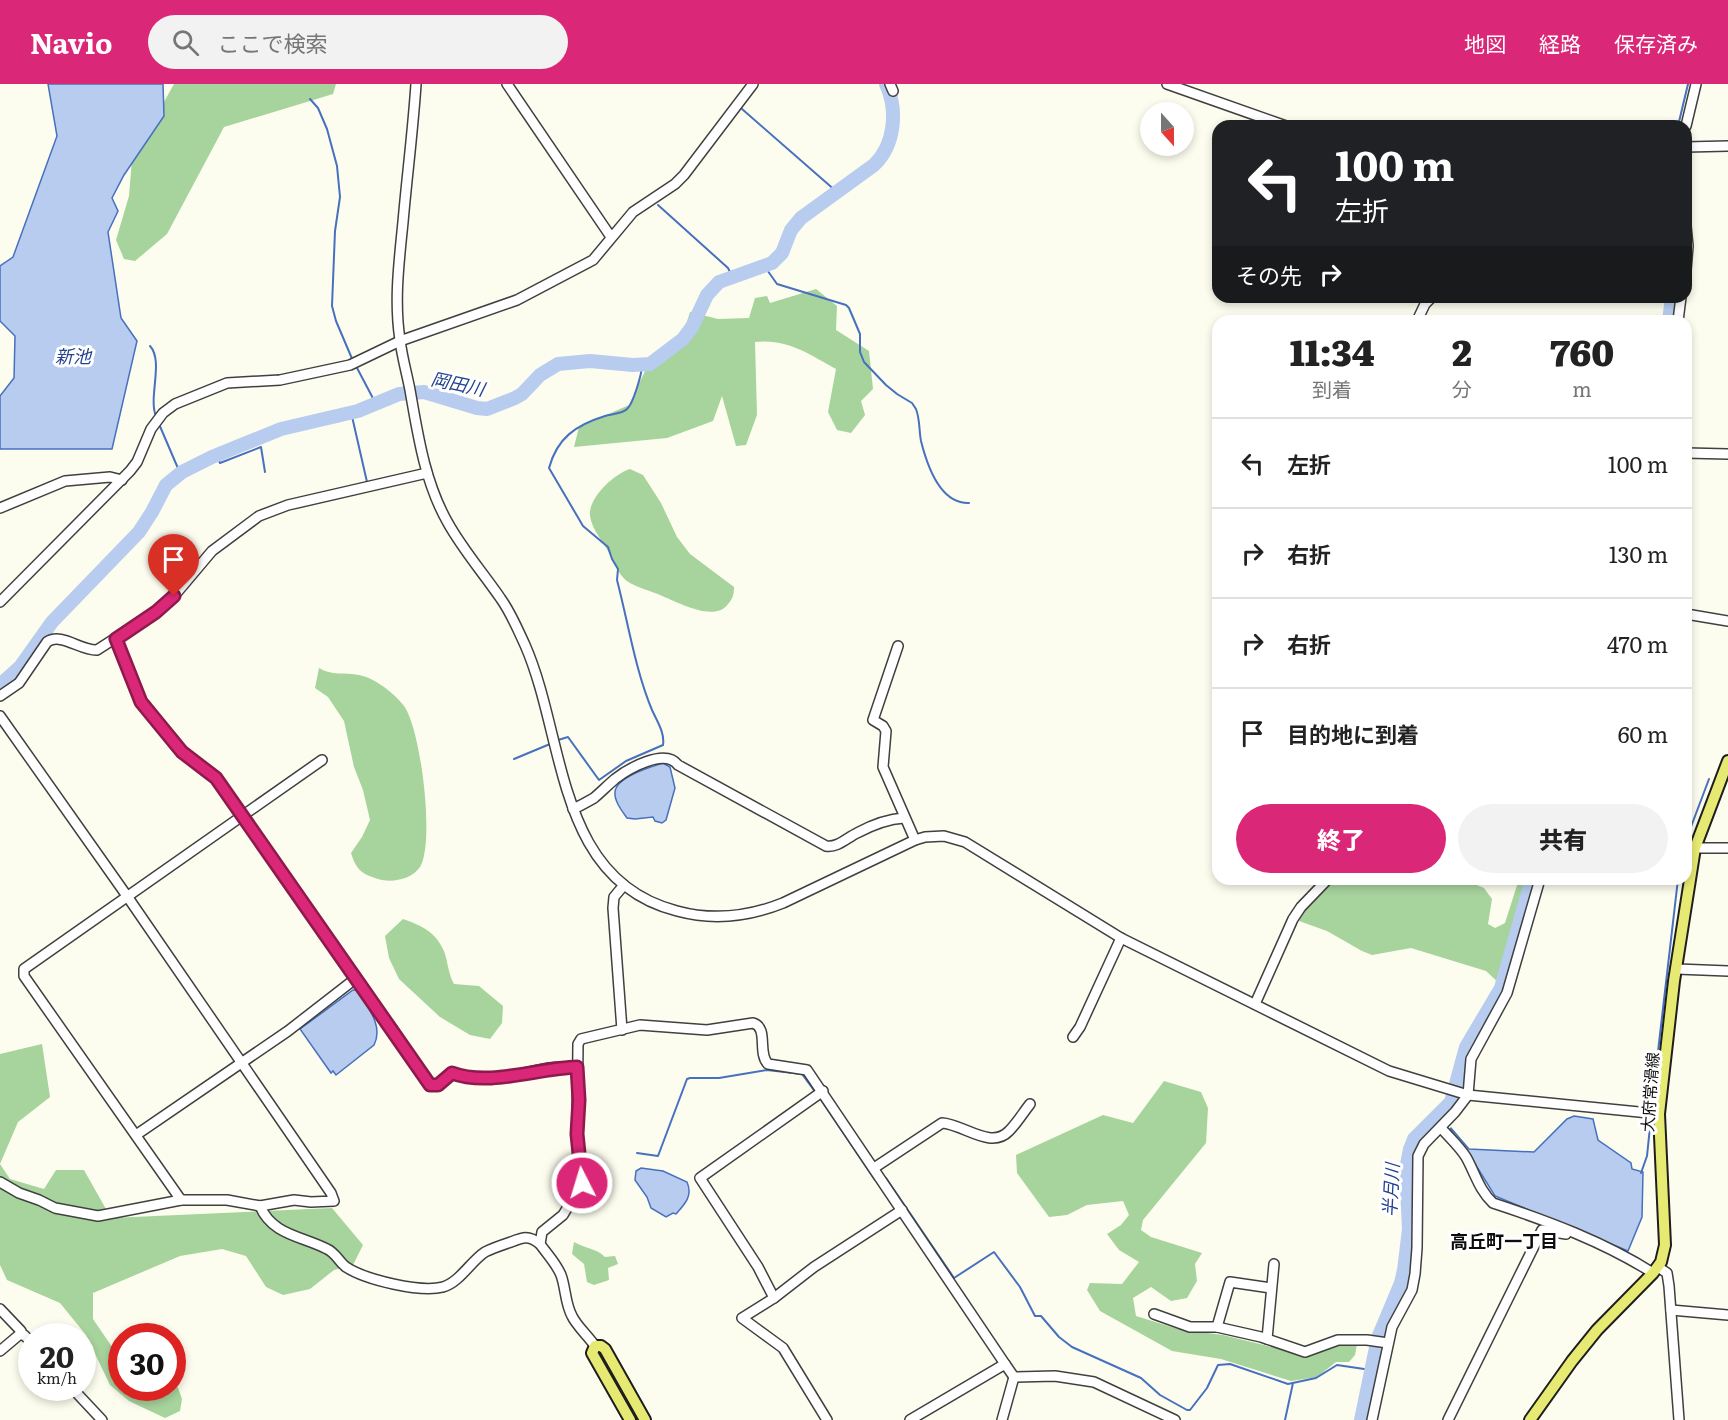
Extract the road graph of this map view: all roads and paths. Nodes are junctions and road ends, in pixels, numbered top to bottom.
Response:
1 (416, 84) edge
2 (507, 84) edge
3 (753, 84) edge
4 (1167, 84) edge
5 (1696, 84) edge
6 (1269, 120) edge
7 (1687, 120) edge
8 (1728, 146) edge
9 (1692, 147) edge
10 (611, 237) junction
11 (400, 340) junction
12 (1692, 453) edge
13 (1728, 454) edge
14 (427, 473) junction
15 (122, 480) junction
16 (0, 508) edge
17 (0, 602) edge
18 (1692, 615) edge
19 (1728, 621) edge
20 (116, 639) junction
21 (898, 646) dead end
22 (0, 696) edge
23 (0, 716) edge
24 (322, 760) dead end
25 (1728, 761) edge
26 (573, 809) junction
27 (241, 815) junction
28 (904, 818) junction
29 (915, 840) junction
30 (1695, 848) junction
31 (1728, 848) edge
32 (1692, 861) edge
33 (624, 885) junction
34 (1322, 885) edge
35 (1538, 885) edge
36 (1688, 885) edge
37 (127, 896) junction
38 (1121, 938) junction
39 (1677, 969) junction
40 (1728, 971) edge
41 (355, 979) junction
42 (1255, 1004) junction
43 (622, 1030) junction
44 (1073, 1037) dead end
45 (241, 1063) junction
46 (577, 1067) junction
47 (823, 1091) junction
48 (1465, 1094) junction
49 (1030, 1104) dead end
50 (1659, 1114) junction
51 (1441, 1128) junction
52 (136, 1135) junction
53 (874, 1168) junction
54 (0, 1182) edge
55 (181, 1200) junction
56 (260, 1206) junction
57 (902, 1210) junction
58 (1571, 1232) junction
59 (540, 1244) junction
60 (1274, 1264) dead end
61 (1656, 1270) junction
62 (1271, 1288) junction
63 (774, 1298) junction
64 (0, 1309) edge
65 (1671, 1310) junction
66 (1154, 1314) dead end
67 (1728, 1315) edge
68 (18, 1327) edge
69 (1217, 1327) junction
70 (18, 1335) edge
71 (1267, 1339) junction
72 (1385, 1342) junction
73 (595, 1346) junction
74 (0, 1351) edge
75 (1005, 1364) junction
76 (1014, 1377) junction
77 (84, 1401) edge
78 (1679, 1419) edge
79 (102, 1420) edge
80 (630, 1420) edge
81 (645, 1420) edge
82 (827, 1420) edge
83 (910, 1420) edge
84 (1002, 1420) edge
85 (1175, 1420) edge
86 (1372, 1420) edge
87 (1448, 1420) edge
88 (1530, 1420) edge
89 (1690, 1420) edge

1 - 11 street
2 - 10 street
3 - 10 street
4 - 6 street
5 - 7 street
8 - 9 street
10 - 11 street
11 - 14 street
11 - 15 street
12 - 13 street
14 - 20 street
14 - 26 street
15 - 16 street
15 - 17 street
18 - 19 street
20 - 22 street
20 - 27 street
21 - 28 street
23 - 37 street
24 - 27 street
25 - 30 main road, 大府常滑線
26 - 28 street
26 - 33 street
27 - 37 street
27 - 41 street
28 - 29 street
29 - 33 street
29 - 38 street
30 - 31 street
30 - 32 main road, 大府常滑線
33 - 43 street
34 - 42 street
35 - 48 street
36 - 39 main road, 大府常滑線
37 - 45 street
37 - 52 street
38 - 42 street
38 - 44 street
39 - 40 street
39 - 50 main road, 大府常滑線
41 - 45 street
41 - 46 street
42 - 48 street
43 - 46 street
43 - 47 street
45 - 52 street
45 - 56 street
46 - 59 street
47 - 53 street
47 - 63 street
48 - 50 street
48 - 51 street
49 - 53 street
50 - 61 main road, 大府常滑線
51 - 58 street
51 - 72 street
52 - 55 street
53 - 57 street
54 - 55 street
55 - 56 street
56 - 59 street
57 - 63 street
57 - 75 street
58 - 61 street
58 - 87 street
59 - 73 street
60 - 62 street
61 - 65 street
61 - 88 main road
62 - 69 street
62 - 71 street
63 - 82 street
64 - 68 street
65 - 67 street
65 - 78 street
66 - 69 street
69 - 71 street
70 - 74 street
71 - 72 street
72 - 86 street
73 - 80 main road
73 - 81 main road
75 - 76 street
75 - 83 street
76 - 84 street
76 - 85 street
77 - 79 street
78 - 89 street

